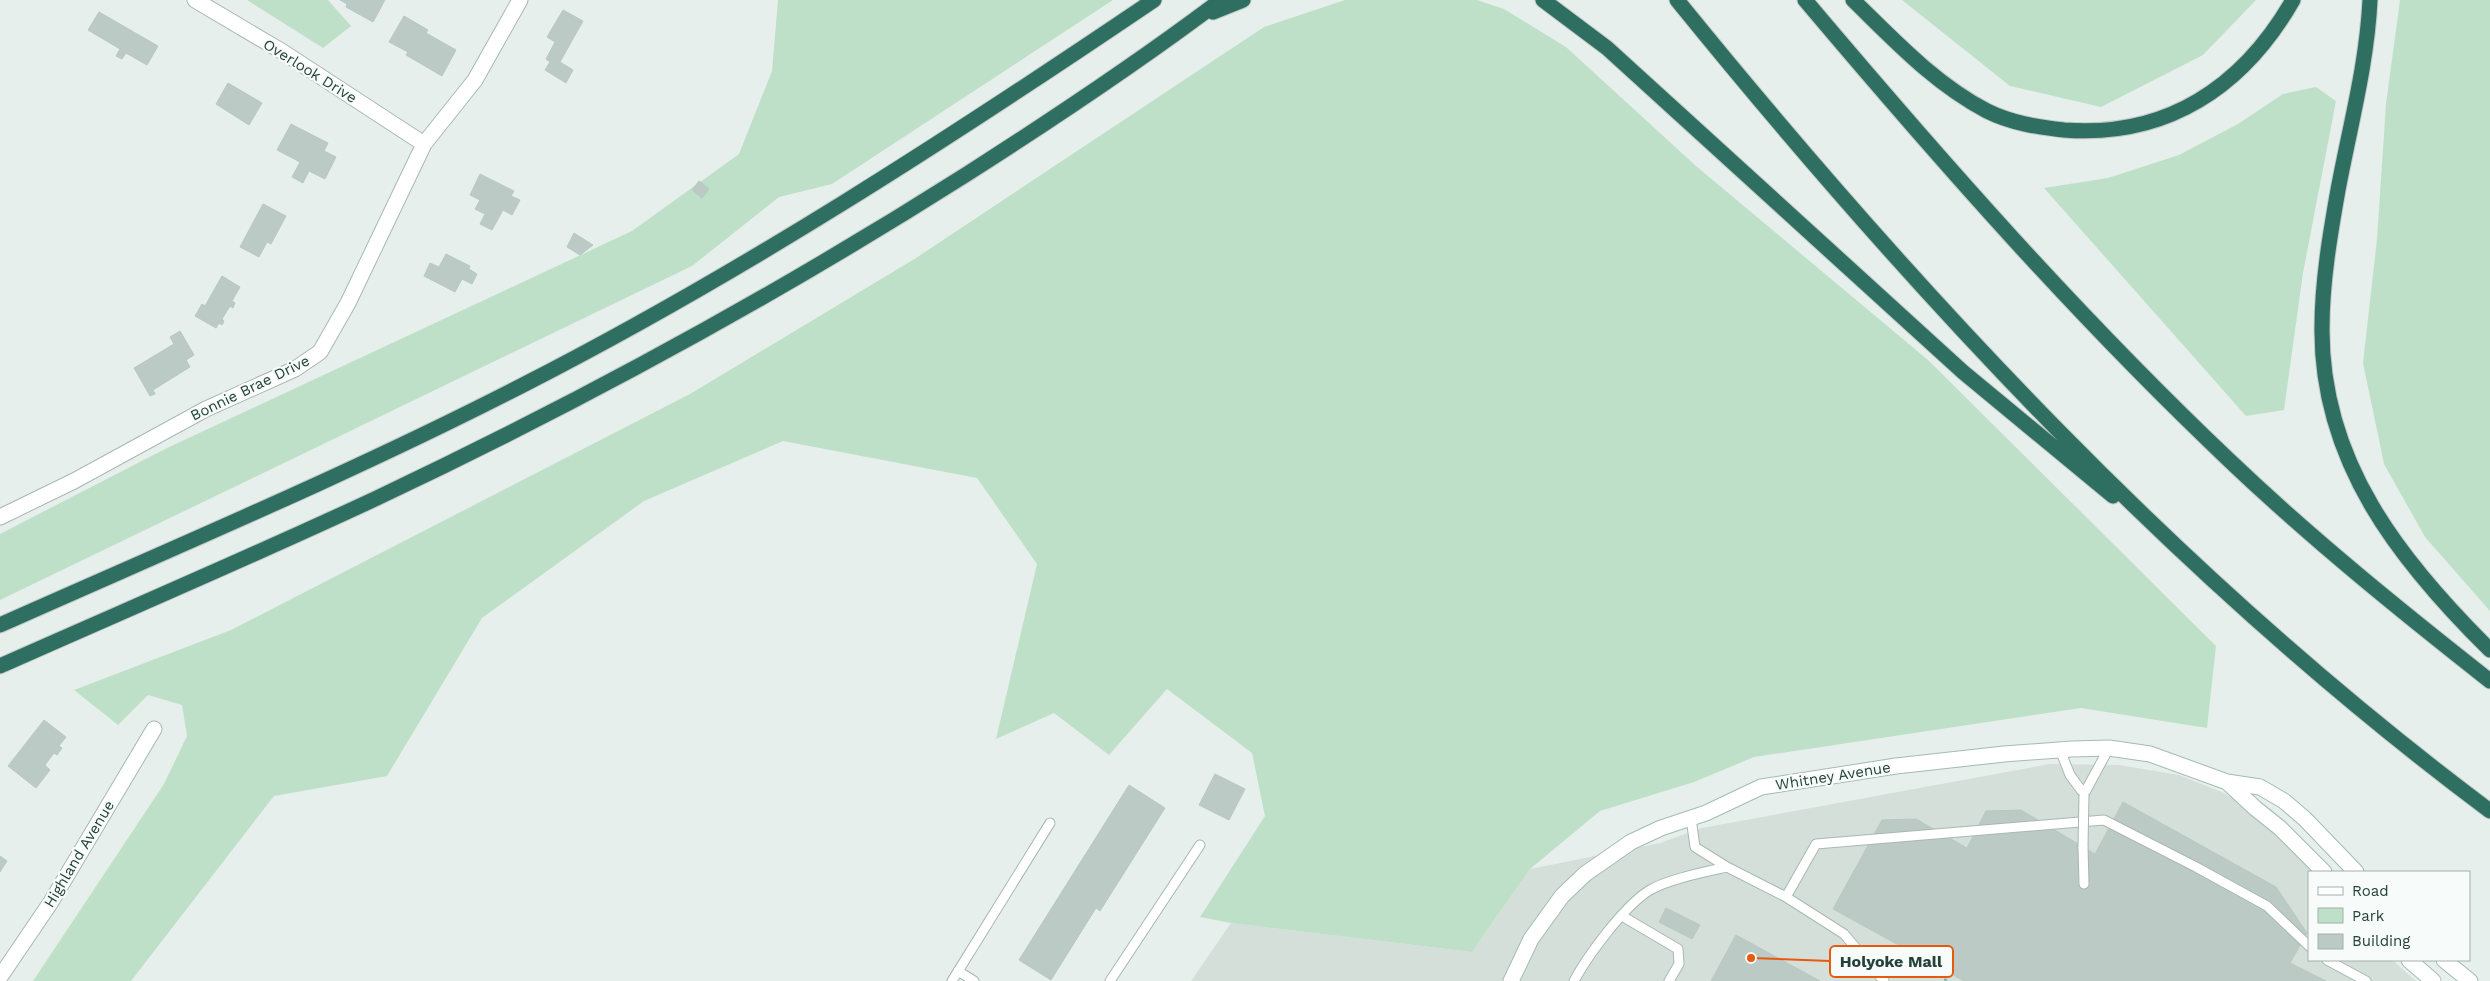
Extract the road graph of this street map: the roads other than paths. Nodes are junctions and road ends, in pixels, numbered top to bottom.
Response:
1 (195, 0) edge
2 (520, 0) edge
3 (1139, 0) edge
4 (1154, 0) edge
5 (1221, 0) edge
6 (1244, 0) edge
7 (1543, 0) edge
8 (1677, 0) edge
9 (1805, 0) edge
10 (1853, 0) edge
11 (2293, 0) edge
12 (2370, 0) edge
13 (1198, 18) junction
14 (1119, 24) junction
15 (424, 144) junction
16 (0, 517) edge
17 (2231, 595) junction
18 (0, 625) edge
19 (2490, 650) edge
20 (0, 666) edge
21 (2490, 681) edge
22 (154, 729) dead end
23 (2109, 748) junction
24 (2060, 750) junction
25 (2227, 782) junction
26 (2084, 794) junction
27 (2490, 811) edge
28 (1691, 818) junction
29 (1050, 823) dead end
30 (1200, 845) dead end
31 (1727, 867) junction
32 (2323, 871) edge
33 (2355, 871) edge
34 (2084, 884) dead end
35 (1786, 898) junction
36 (1622, 916) junction
37 (2308, 945) edge
38 (2329, 961) edge
39 (2410, 961) edge
40 (2445, 961) edge
41 (958, 971) junction
42 (0, 977) edge
43 (952, 981) edge
44 (974, 981) edge
45 (1110, 981) edge
46 (1510, 981) edge
47 (1574, 981) edge
48 (1669, 981) edge
49 (1884, 981) edge
50 (2366, 981) edge
51 (2433, 981) edge
52 (2470, 981) edge

1 - 15 street, Overlook Drive
2 - 15 street, Bonnie Brae Drive
3 - 14 highway
4 - 14 highway
5 - 13 highway
6 - 13 highway
7 - 17 highway
8 - 17 highway
9 - 21 highway
10 - 11 highway
12 - 19 highway
13 - 20 highway
14 - 18 highway
15 - 16 street, Bonnie Brae Drive
17 - 27 highway
22 - 42 street, Highland Avenue
23 - 24 street, Whitney Avenue
23 - 25 street, Whitney Avenue
23 - 26 lane
24 - 26 lane
24 - 28 street, Whitney Avenue
25 - 32 street, Whitney Avenue
25 - 33 street, Whitney Avenue
26 - 34 lane, bridge
28 - 31 lane
28 - 46 street, Whitney Avenue
29 - 41 lane
30 - 45 lane
31 - 35 lane
31 - 36 lane
35 - 37 lane
35 - 49 lane
36 - 47 lane
36 - 48 lane
38 - 50 lane
39 - 51 street
40 - 52 street
41 - 43 lane
41 - 44 lane

